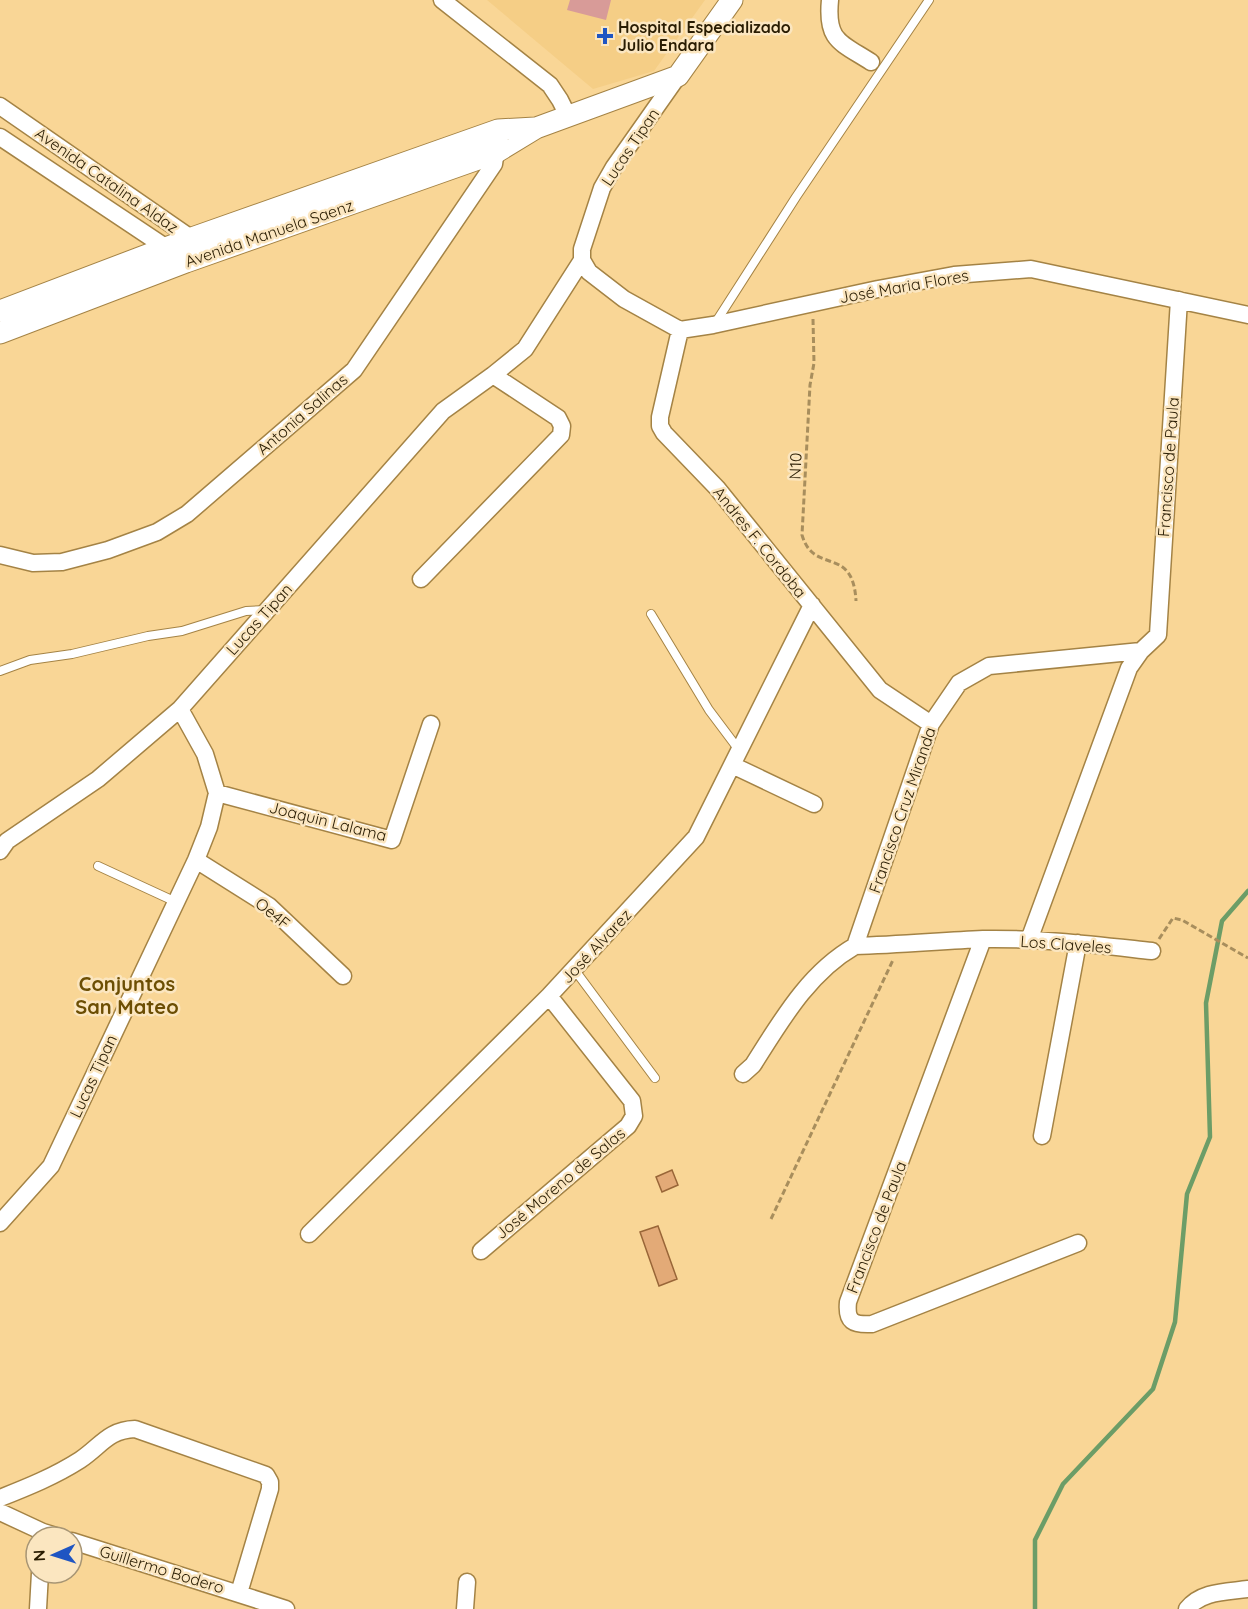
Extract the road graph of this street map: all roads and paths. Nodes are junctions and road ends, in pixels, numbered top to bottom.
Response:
1 (442, 0) edge
2 (732, 0) edge
3 (830, 0) edge
4 (929, 0) edge
5 (871, 62) dead end
6 (678, 76) junction
7 (0, 106) edge
8 (568, 116) junction
9 (8, 120) edge
10 (536, 128) junction
11 (498, 130) junction
12 (0, 137) edge
13 (495, 153) junction
14 (192, 238) junction
15 (166, 248) junction
16 (213, 254) junction
17 (582, 260) junction
18 (186, 262) junction
19 (1179, 300) junction
20 (811, 304) junction
21 (0, 310) edge
22 (1248, 315) edge
23 (713, 325) junction
24 (680, 330) junction
25 (0, 333) edge
26 (493, 375) junction
27 (0, 555) edge
28 (421, 579) dead end
29 (856, 601) dead end
30 (812, 605) junction
31 (267, 610) junction
32 (651, 614) dead end
33 (1141, 651) junction
34 (0, 671) edge
35 (180, 709) junction
36 (430, 724) dead end
37 (931, 724) junction
38 (736, 758) junction
39 (217, 793) junction
40 (814, 804) dead end
41 (0, 851) edge
42 (196, 860) junction
43 (98, 866) dead end
44 (176, 902) junction
45 (983, 939) junction
46 (1029, 940) junction
47 (1078, 943) junction
48 (900, 945) junction
49 (855, 946) junction
50 (1152, 951) joint
51 (1248, 958) edge
52 (574, 969) junction
53 (343, 976) dead end
54 (549, 996) junction
55 (743, 1074) dead end
56 (655, 1078) dead end
57 (1042, 1136) dead end
58 (771, 1219) dead end
59 (0, 1223) edge
60 (309, 1234) dead end
61 (1078, 1243) dead end
62 (481, 1251) dead end
63 (0, 1498) edge
64 (0, 1512) edge
65 (27, 1525) edge
66 (84, 1545) edge
67 (467, 1582) dead end
68 (39, 1585) edge
69 (1248, 1589) edge
70 (239, 1593) junction
71 (38, 1609) edge
72 (286, 1609) edge
73 (465, 1609) edge
74 (1187, 1609) edge

1 - 8 street
2 - 6 street
3 - 5 street
4 - 23 lane
6 - 8 street, Avenida Manuela Saenz
6 - 17 street, Lucas Tipan
7 - 9 street, Avenida Catalina Aldaz
8 - 10 street, Avenida Manuela Saenz
9 - 14 street, Avenida Catalina Aldaz
10 - 11 street, Avenida Manuela Saenz
10 - 13 street, Avenida Manuela Saenz
11 - 13 street, Antonia Salinas
11 - 14 street, Avenida Manuela Saenz
12 - 15 street, Avenida Catalina Aldaz
13 - 16 street, Avenida Manuela Saenz
13 - 27 street, Antonia Salinas
14 - 15 street, Avenida Manuela Saenz
14 - 16 street, Avenida Catalina Aldaz
15 - 18 street, Avenida Catalina Aldaz
15 - 21 street, Avenida Manuela Saenz
16 - 18 street, Avenida Manuela Saenz
17 - 24 street
17 - 26 street, Lucas Tipan
18 - 25 street, Avenida Manuela Saenz
19 - 20 street, José Maria Flores
19 - 22 street, José Maria Flores
19 - 33 street, Francisco de Paula
20 - 23 street, José Maria Flores
20 - 29 path, N10
23 - 24 street, José Maria Flores
24 - 30 street, Andres F. Cordoba
26 - 28 street
26 - 31 street, Lucas Tipan
30 - 37 street, Andres F. Cordoba
30 - 38 street, José Alvarez
31 - 34 lane
31 - 35 street, Lucas Tipan
32 - 38 lane
33 - 37 street, Francisco Cruz Miranda
33 - 46 street
35 - 39 street
35 - 41 street, Lucas Tipan
36 - 39 street, Joaquin Lalama
37 - 49 street, Francisco Cruz Miranda
38 - 40 street
38 - 52 street, José Alvarez
39 - 42 street, Lucas Tipan
42 - 44 street, Lucas Tipan
42 - 53 street, Oe4F
43 - 44 lane
44 - 59 street, Lucas Tipan
45 - 46 street, Los Claveles
45 - 48 street, Los Claveles
45 - 61 street, Francisco de Paula
46 - 47 street, Los Claveles
47 - 50 street, Los Claveles
47 - 57 street
48 - 49 street, Los Claveles
48 - 58 path
49 - 55 street
50 - 51 path
52 - 54 street, José Alvarez
52 - 56 lane
54 - 60 street, José Alvarez
54 - 62 street, José Moreno de Salas
63 - 70 street
64 - 65 street
66 - 70 street, Guillermo Bodero
67 - 73 street
68 - 71 street
69 - 74 street
70 - 72 street, Guillermo Bodero

